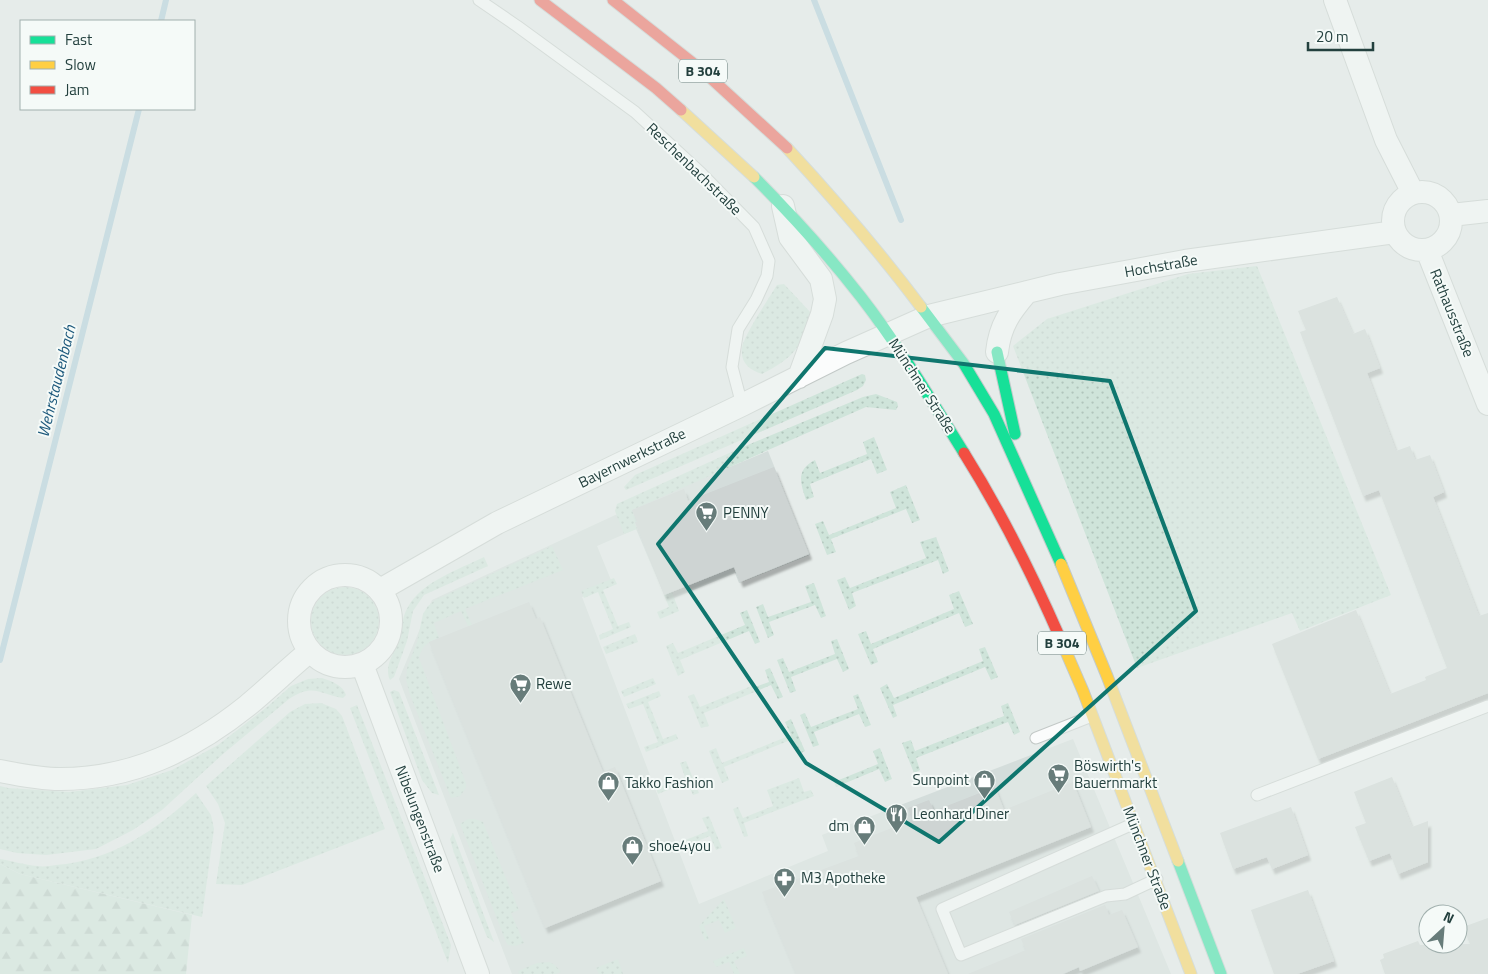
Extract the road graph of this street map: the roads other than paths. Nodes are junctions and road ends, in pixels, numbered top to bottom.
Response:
1 (479, 0) edge
2 (540, 0) edge
3 (613, 0) edge
4 (1335, 0) edge
5 (1413, 193) junction
6 (783, 206) junction
7 (1488, 211) edge
8 (1451, 215) junction
9 (1395, 232) junction
10 (1427, 250) junction
11 (1027, 292) junction
12 (929, 316) junction
13 (888, 334) junction
14 (997, 352) joint
15 (799, 377) junction
16 (1488, 404) edge
17 (742, 405) junction
18 (1024, 477) junction
19 (380, 590) junction
20 (310, 651) junction
21 (362, 664) junction
22 (1488, 706) edge
23 (1105, 711) junction
24 (1036, 738) dead end
25 (0, 771) edge
26 (1257, 795) dead end
27 (1146, 818) junction
28 (1168, 874) junction
29 (1199, 970) edge
30 (478, 974) edge
31 (1221, 974) edge

1 - 17 lane, Reschenbachstraße
2 - 6 main road, B 304
3 - 12 main road, B 304
4 - 5 street
5 - 8 street
5 - 9 street
6 - 13 main road, B 304
6 - 15 street
7 - 8 street
8 - 10 street
9 - 10 street
9 - 11 street, Hochstraße
10 - 16 street, Rathausstraße
11 - 12 street, Hochstraße
11 - 14 street
12 - 13 street, Münchner Straße
12 - 18 main road, Münchner Straße / B 304
13 - 15 street, Bayernwerkstraße
13 - 23 main road, Münchner Straße / B 304
14 - 18 main road
15 - 17 street, Bayernwerkstraße
17 - 19 street, Bayernwerkstraße
18 - 23 main road, Münchner Straße / B 304
19 - 20 street
19 - 21 street
20 - 21 street
20 - 25 street
21 - 30 street, Nibelungenstraße
22 - 26 lane
23 - 24 lane
23 - 27 main road, Münchner Straße / B 304
23 - 27 main road, Münchner Straße / B 304
27 - 28 main road, Münchner Straße / B 304
27 - 28 main road, Münchner Straße / B 304
27 - 28 lane
28 - 29 main road, Münchner Straße / B 304
28 - 29 main road, Münchner Straße / B 304
29 - 31 main road, Münchner Straße / B 304

